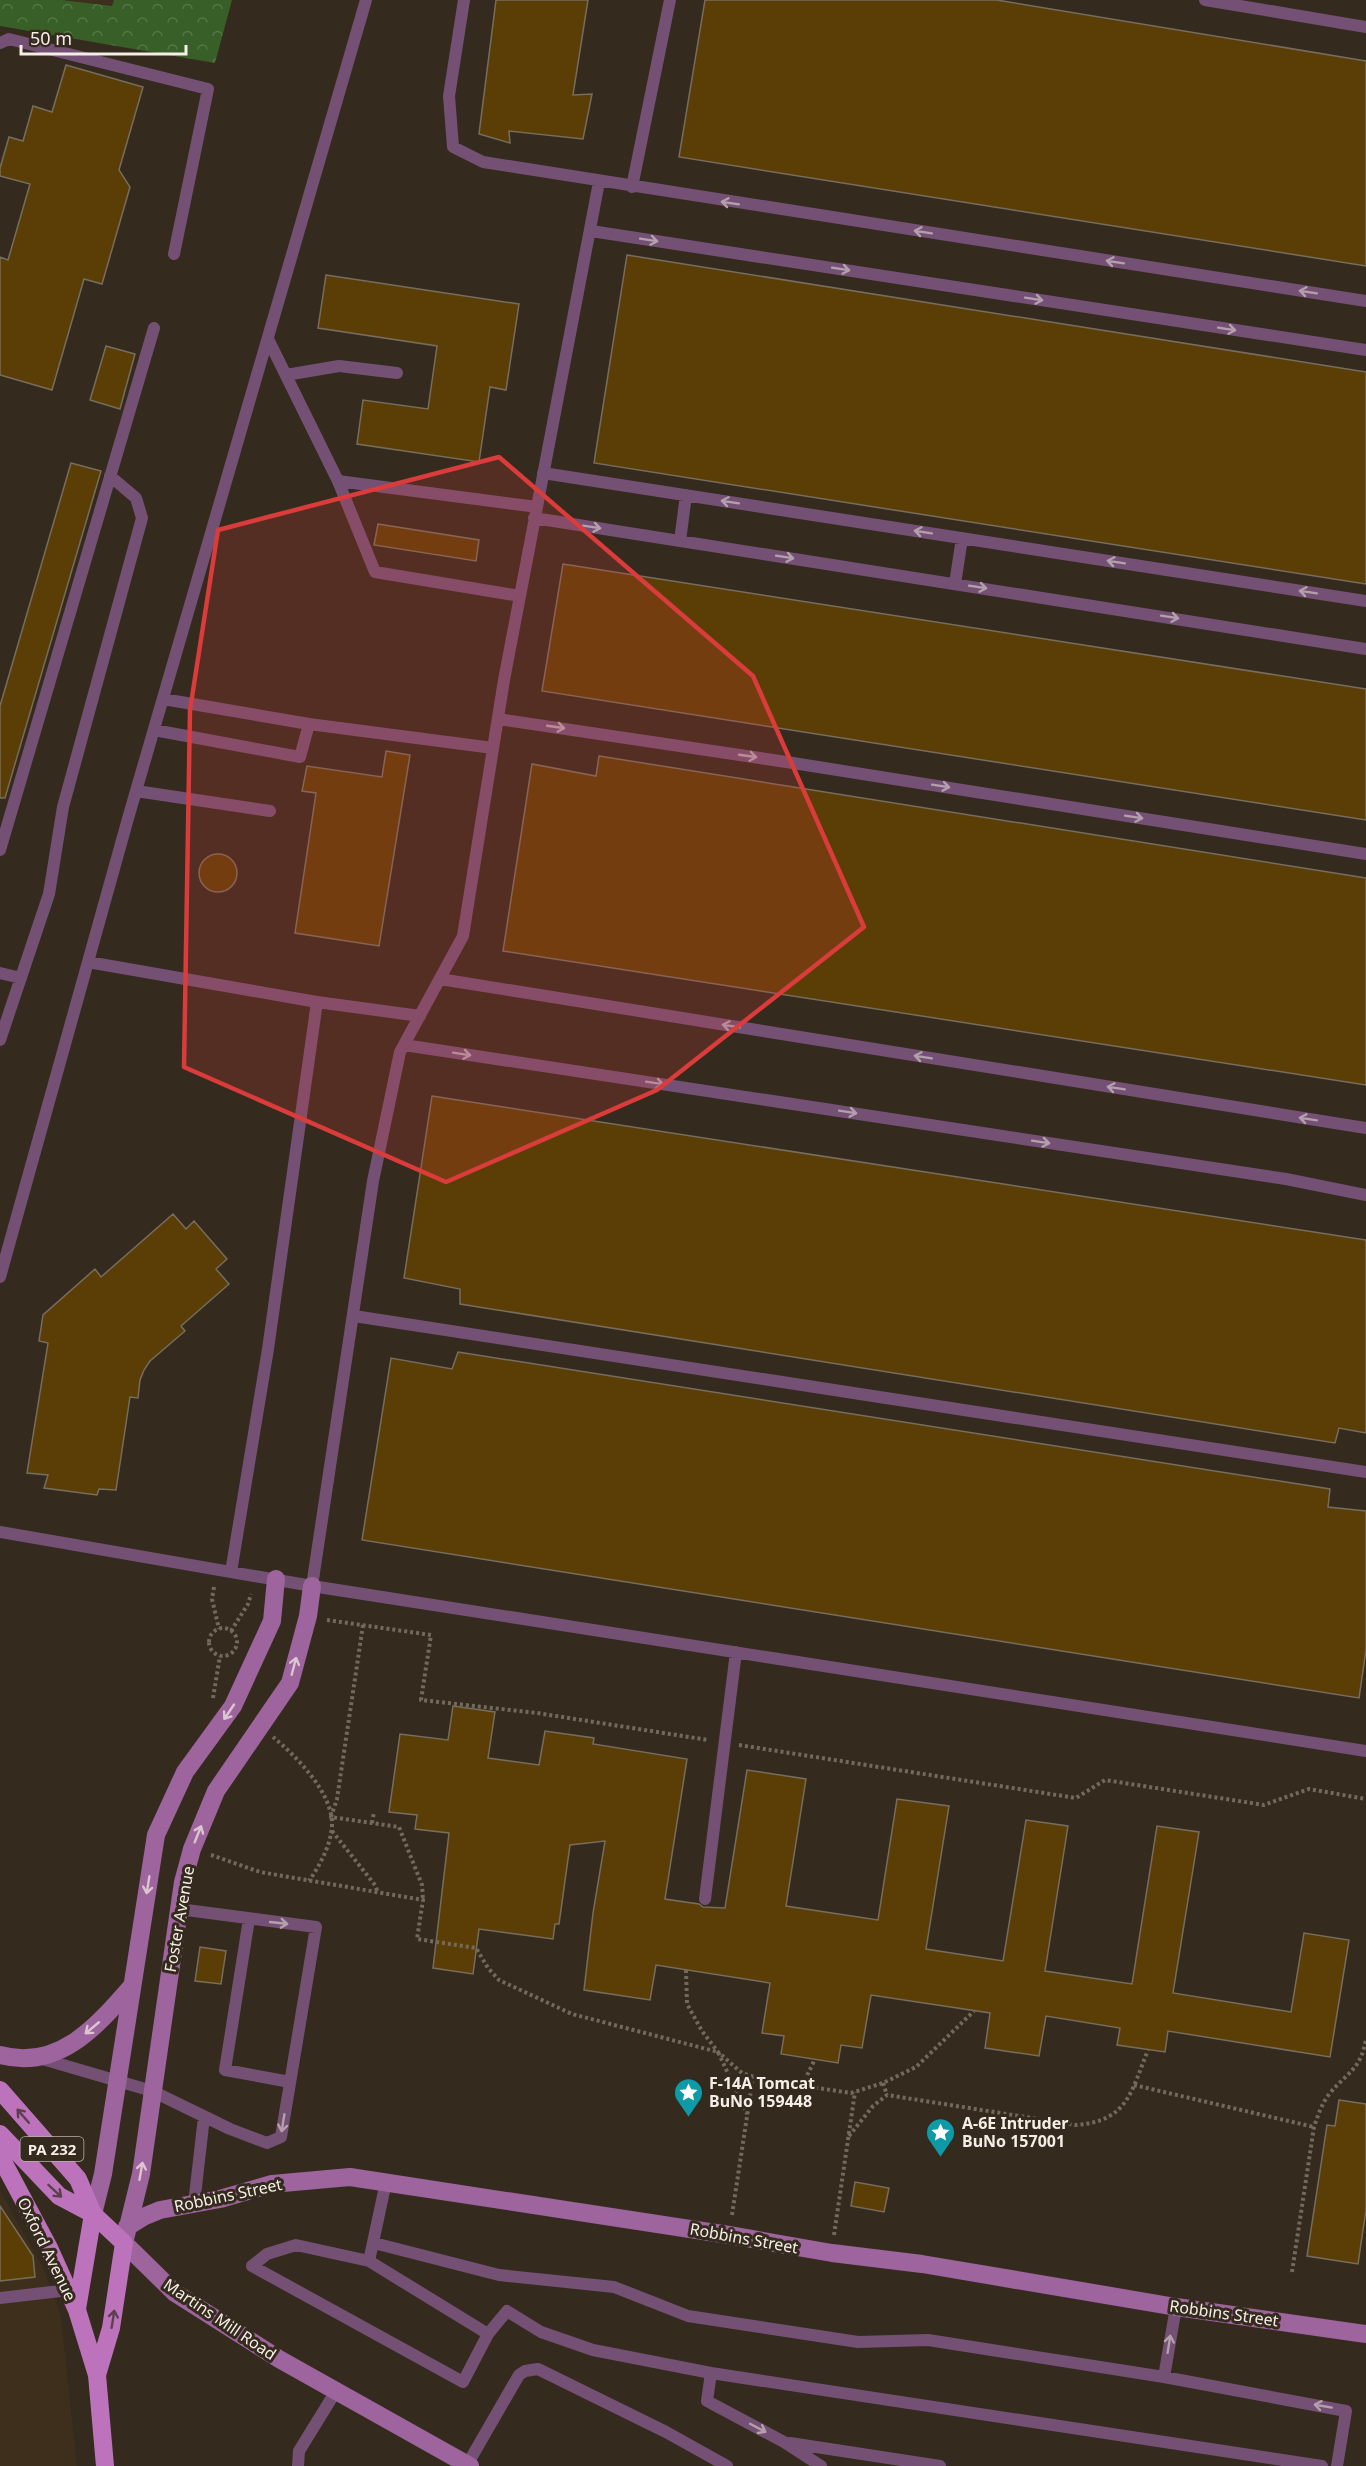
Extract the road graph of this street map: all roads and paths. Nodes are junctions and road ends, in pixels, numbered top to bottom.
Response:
1 (366, 0) edge
2 (464, 0) edge
3 (670, 0) edge
4 (1205, 0) edge
5 (1366, 27) edge
6 (0, 43) edge
7 (599, 182) junction
8 (632, 187) junction
9 (591, 231) junction
10 (174, 254) dead end
11 (1366, 300) edge
12 (154, 328) dead end
13 (268, 339) junction
14 (1366, 350) edge
15 (397, 374) dead end
16 (286, 375) junction
17 (543, 473) junction
18 (110, 476) junction
19 (338, 481) junction
20 (686, 495) junction
21 (536, 513) junction
22 (962, 538) junction
23 (680, 541) junction
24 (955, 584) junction
25 (520, 596) junction
26 (1366, 601) edge
27 (1366, 649) edge
28 (163, 699) junction
29 (498, 719) junction
30 (309, 724) junction
31 (154, 730) junction
32 (493, 748) junction
33 (136, 791) junction
34 (270, 811) dead end
35 (0, 850) edge
36 (1366, 854) edge
37 (88, 962) junction
38 (0, 973) edge
39 (21, 978) junction
40 (440, 979) junction
41 (317, 1002) junction
42 (420, 1016) junction
43 (0, 1040) edge
44 (404, 1045) junction
45 (1366, 1128) edge
46 (1366, 1195) edge
47 (0, 1277) edge
48 (354, 1316) junction
49 (1366, 1472) edge
50 (0, 1532) edge
51 (231, 1572) junction
52 (276, 1579) junction
53 (312, 1586) junction
54 (214, 1587) dead end
55 (251, 1594) dead end
56 (325, 1619) dead end
57 (363, 1625) junction
58 (219, 1629) junction
59 (231, 1631) junction
60 (736, 1652) junction
61 (220, 1656) junction
62 (213, 1698) dead end
63 (275, 1738) dead end
64 (724, 1743) junction
65 (1366, 1751) edge
66 (1366, 1799) edge
67 (374, 1812) dead end
68 (331, 1817) junction
69 (372, 1823) junction
70 (331, 1830) junction
71 (209, 1855) dead end
72 (309, 1881) junction
73 (378, 1893) junction
74 (705, 1899) dead end
75 (423, 1900) junction
76 (179, 1909) junction
77 (249, 1920) junction
78 (686, 1970) dead end
79 (132, 1986) junction
80 (975, 2011) dead end
81 (1366, 2039) edge
82 (1148, 2050) dead end
83 (718, 2052) junction
84 (0, 2055) edge
85 (39, 2058) junction
86 (815, 2059) dead end
87 (753, 2077) junction
88 (117, 2082) junction
89 (290, 2082) junction
90 (883, 2083) junction
91 (1134, 2085) junction
92 (802, 2086) junction
93 (0, 2090) edge
94 (152, 2091) junction
95 (855, 2092) junction
96 (887, 2095) junction
97 (747, 2114) junction
98 (204, 2117) junction
99 (1314, 2127) junction
100 (0, 2134) edge
101 (849, 2136) junction
102 (0, 2156) edge
103 (386, 2182) junction
104 (194, 2204) junction
105 (93, 2214) junction
106 (126, 2235) junction
107 (729, 2235) junction
108 (833, 2241) dead end
109 (374, 2243) junction
110 (369, 2261) junction
111 (1292, 2272) dead end
112 (69, 2290) junction
113 (0, 2298) edge
114 (1176, 2307) junction
115 (77, 2310) junction
116 (488, 2334) junction
117 (1366, 2334) edge
118 (711, 2373) junction
119 (97, 2375) junction
120 (1164, 2377) junction
121 (336, 2391) junction
122 (784, 2442) junction
123 (468, 2465) edge
124 (105, 2466) edge
125 (298, 2466) edge
126 (727, 2466) edge
127 (821, 2466) edge
128 (940, 2466) edge
129 (1322, 2466) edge
130 (1338, 2466) edge

1 - 13 lane
2 - 7 lane
3 - 8 lane
4 - 5 lane
6 - 10 lane
7 - 8 lane
7 - 9 lane
11 -> 8 lane
9 -> 14 lane
9 - 17 lane
12 - 18 lane
13 - 16 lane
13 - 28 lane
15 - 16 lane
16 - 19 lane
17 - 20 lane
17 - 21 lane
18 - 35 lane
18 - 39 lane
19 - 21 lane
19 - 25 lane
22 -> 20 lane
20 - 23 lane
21 -> 23 lane
21 - 25 lane
22 - 24 lane
26 -> 22 lane
23 -> 24 lane
24 -> 27 lane
25 - 29 lane
28 - 30 lane
28 - 31 lane
29 - 32 lane
29 -> 36 lane
30 - 31 lane
30 - 32 lane
31 - 33 lane
32 - 40 lane
33 - 34 lane
33 - 37 lane
37 - 41 lane
37 - 47 lane
38 - 39 lane
39 - 43 lane
40 - 42 lane
45 -> 40 lane
41 - 42 lane
41 - 51 lane
42 - 44 lane
44 -> 46 lane
44 - 48 lane
48 - 49 lane
48 - 53 lane
50 - 51 lane
51 - 52 lane
52 - 53 lane
52 -> 79 street
53 - 60 lane
76 -> 53 street, Foster Avenue
54 - 58 path
55 - 59 path
56 - 57 path
57 - 64 path
57 - 68 path
58 - 59 path
58 - 61 path
59 - 61 path
60 - 64 lane
60 - 65 lane
61 - 62 path
63 - 68 path
64 - 66 path
64 - 74 lane
67 - 69 path
68 - 69 path
68 - 70 path
69 - 75 path
70 - 72 path
70 - 73 path
71 - 72 path
72 - 73 path
73 - 75 path
75 - 83 path
76 - 77 lane
76 - 94 street, Foster Avenue
77 - 89 lane
77 -> 89 lane
78 - 83 path
79 -> 85 street
79 - 88 street
80 - 90 path
81 - 99 path
82 - 91 path
83 - 87 path
83 - 97 path
84 - 85 street
85 - 88 lane
86 - 92 path
87 - 92 path
87 - 97 path
88 - 94 lane
88 - 105 street
89 -> 98 lane
90 - 95 path
90 - 96 path
91 - 96 path
91 - 99 path
92 - 95 path
105 -> 93 main road, PA 232
94 - 98 lane
106 -> 94 street, Foster Avenue
95 - 101 path
96 - 101 path
97 - 107 path
98 - 104 lane
99 - 111 path
100 -> 105 main road, Martins Mill Road
101 - 108 path
102 - 112 main road, Oxford Avenue / PA 232
103 - 104 street, Robbins Street
103 - 107 street, Robbins Street
103 - 109 lane
104 - 106 street, Robbins Street
105 - 106 main road, Martins Mill Road
105 - 115 main road, Oxford Avenue
119 -> 106 main road, Oxford Avenue / PA 232
106 - 121 street, Martins Mill Road
107 - 114 street, Robbins Street
109 - 110 lane
109 - 120 lane
110 - 116 lane
110 - 116 lane
112 - 113 lane
112 - 115 main road, Oxford Avenue / PA 232
114 - 117 street, Robbins Street
120 -> 114 lane
115 - 119 main road, Oxford Avenue / PA 232
116 - 118 lane
118 -> 122 lane
118 - 129 lane
119 - 124 main road, Oxford Avenue / PA 232
130 -> 120 lane
121 - 123 street, Martins Mill Road
121 - 125 lane
122 - 127 lane
122 - 128 lane
123 - 126 lane

